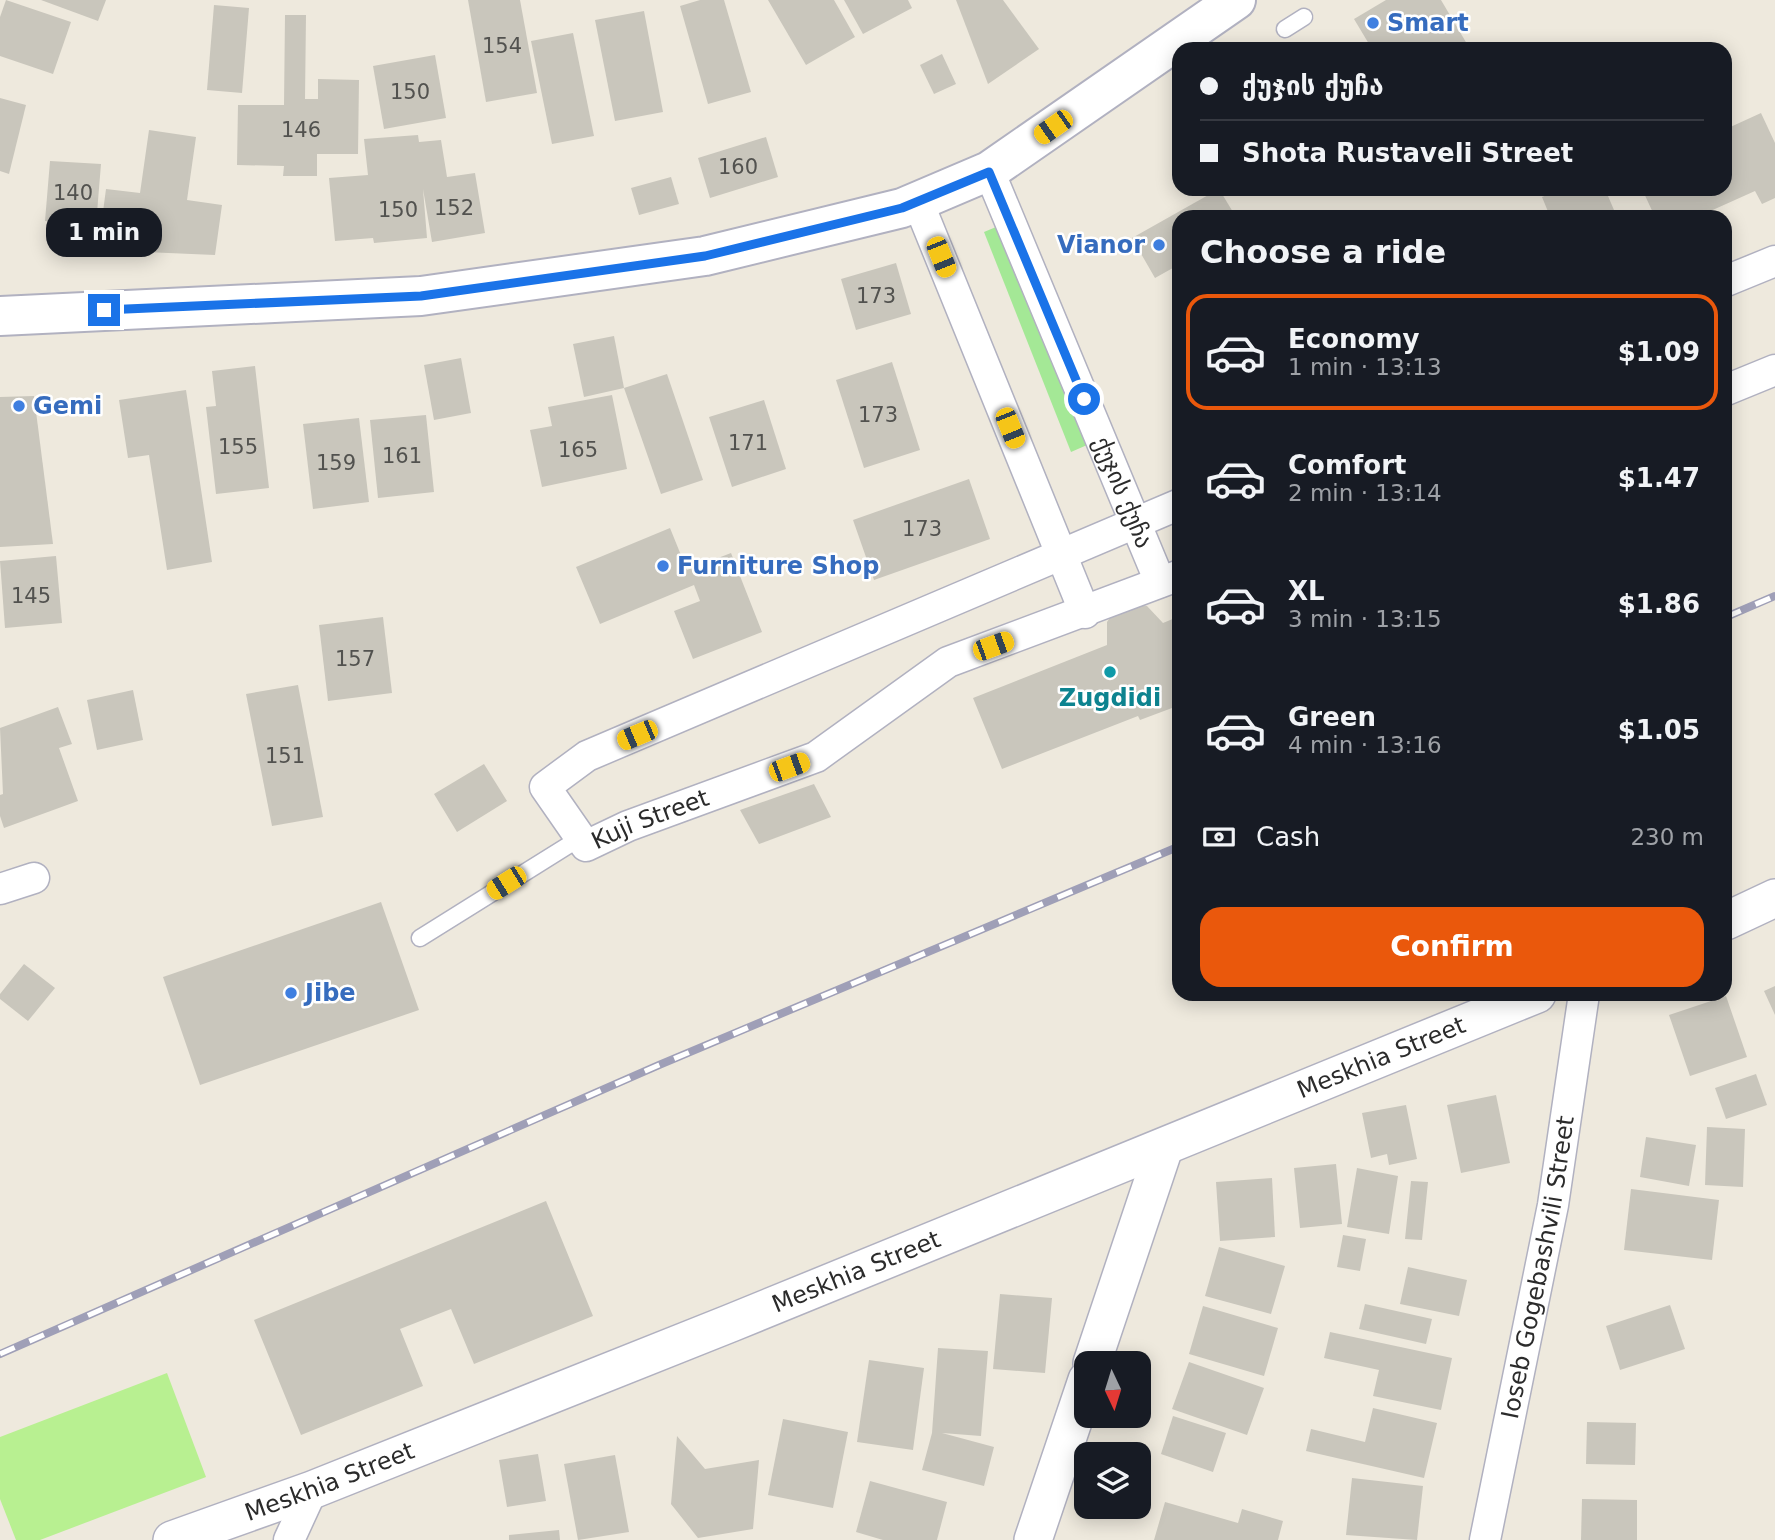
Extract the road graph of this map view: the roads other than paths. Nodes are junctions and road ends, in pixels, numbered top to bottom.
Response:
1 (1236, 0) edge
2 (1304, 17) dead end
3 (1285, 29) dead end
4 (1176, 42) edge
5 (1172, 45) edge
6 (989, 172) junction
7 (918, 202) junction
8 (1775, 261) edge
9 (1732, 279) edge
10 (0, 316) edge
11 (1775, 370) edge
12 (1732, 388) edge
13 (1172, 507) edge
14 (1135, 522) junction
15 (1060, 554) junction
16 (1170, 578) edge
17 (1084, 613) junction
18 (580, 838) junction
19 (34, 878) dead end
20 (0, 889) edge
21 (1775, 898) edge
22 (1732, 918) edge
23 (420, 938) dead end
24 (1520, 1001) edge
25 (1583, 1001) edge
26 (1164, 1148) junction
27 (1096, 1351) edge
28 (1074, 1419) edge
29 (312, 1490) junction
30 (172, 1540) edge
31 (289, 1540) edge
32 (1033, 1540) edge
33 (1485, 1540) edge

1 - 4 main road
2 - 3 lane
5 - 6 main road
6 - 7 main road
6 - 14 street, ქუჯის ქუჩა
7 - 10 main road
7 - 15 street
8 - 9 street
11 - 12 street
13 - 14 street, Kuji Street
14 - 15 street, Kuji Street
14 - 16 street, ქუჯის ქუჩა
15 - 17 street
15 - 18 street, Kuji Street
16 - 17 street, Kuji Street
17 - 18 street, Kuji Street
18 - 23 lane
19 - 20 street
21 - 22 street
24 - 26 street, Meskhia Street
25 - 33 street, Ioseb Gogebashvili Street
26 - 27 street
26 - 29 street, Meskhia Street
28 - 32 street
29 - 30 street, Meskhia Street
29 - 31 street

